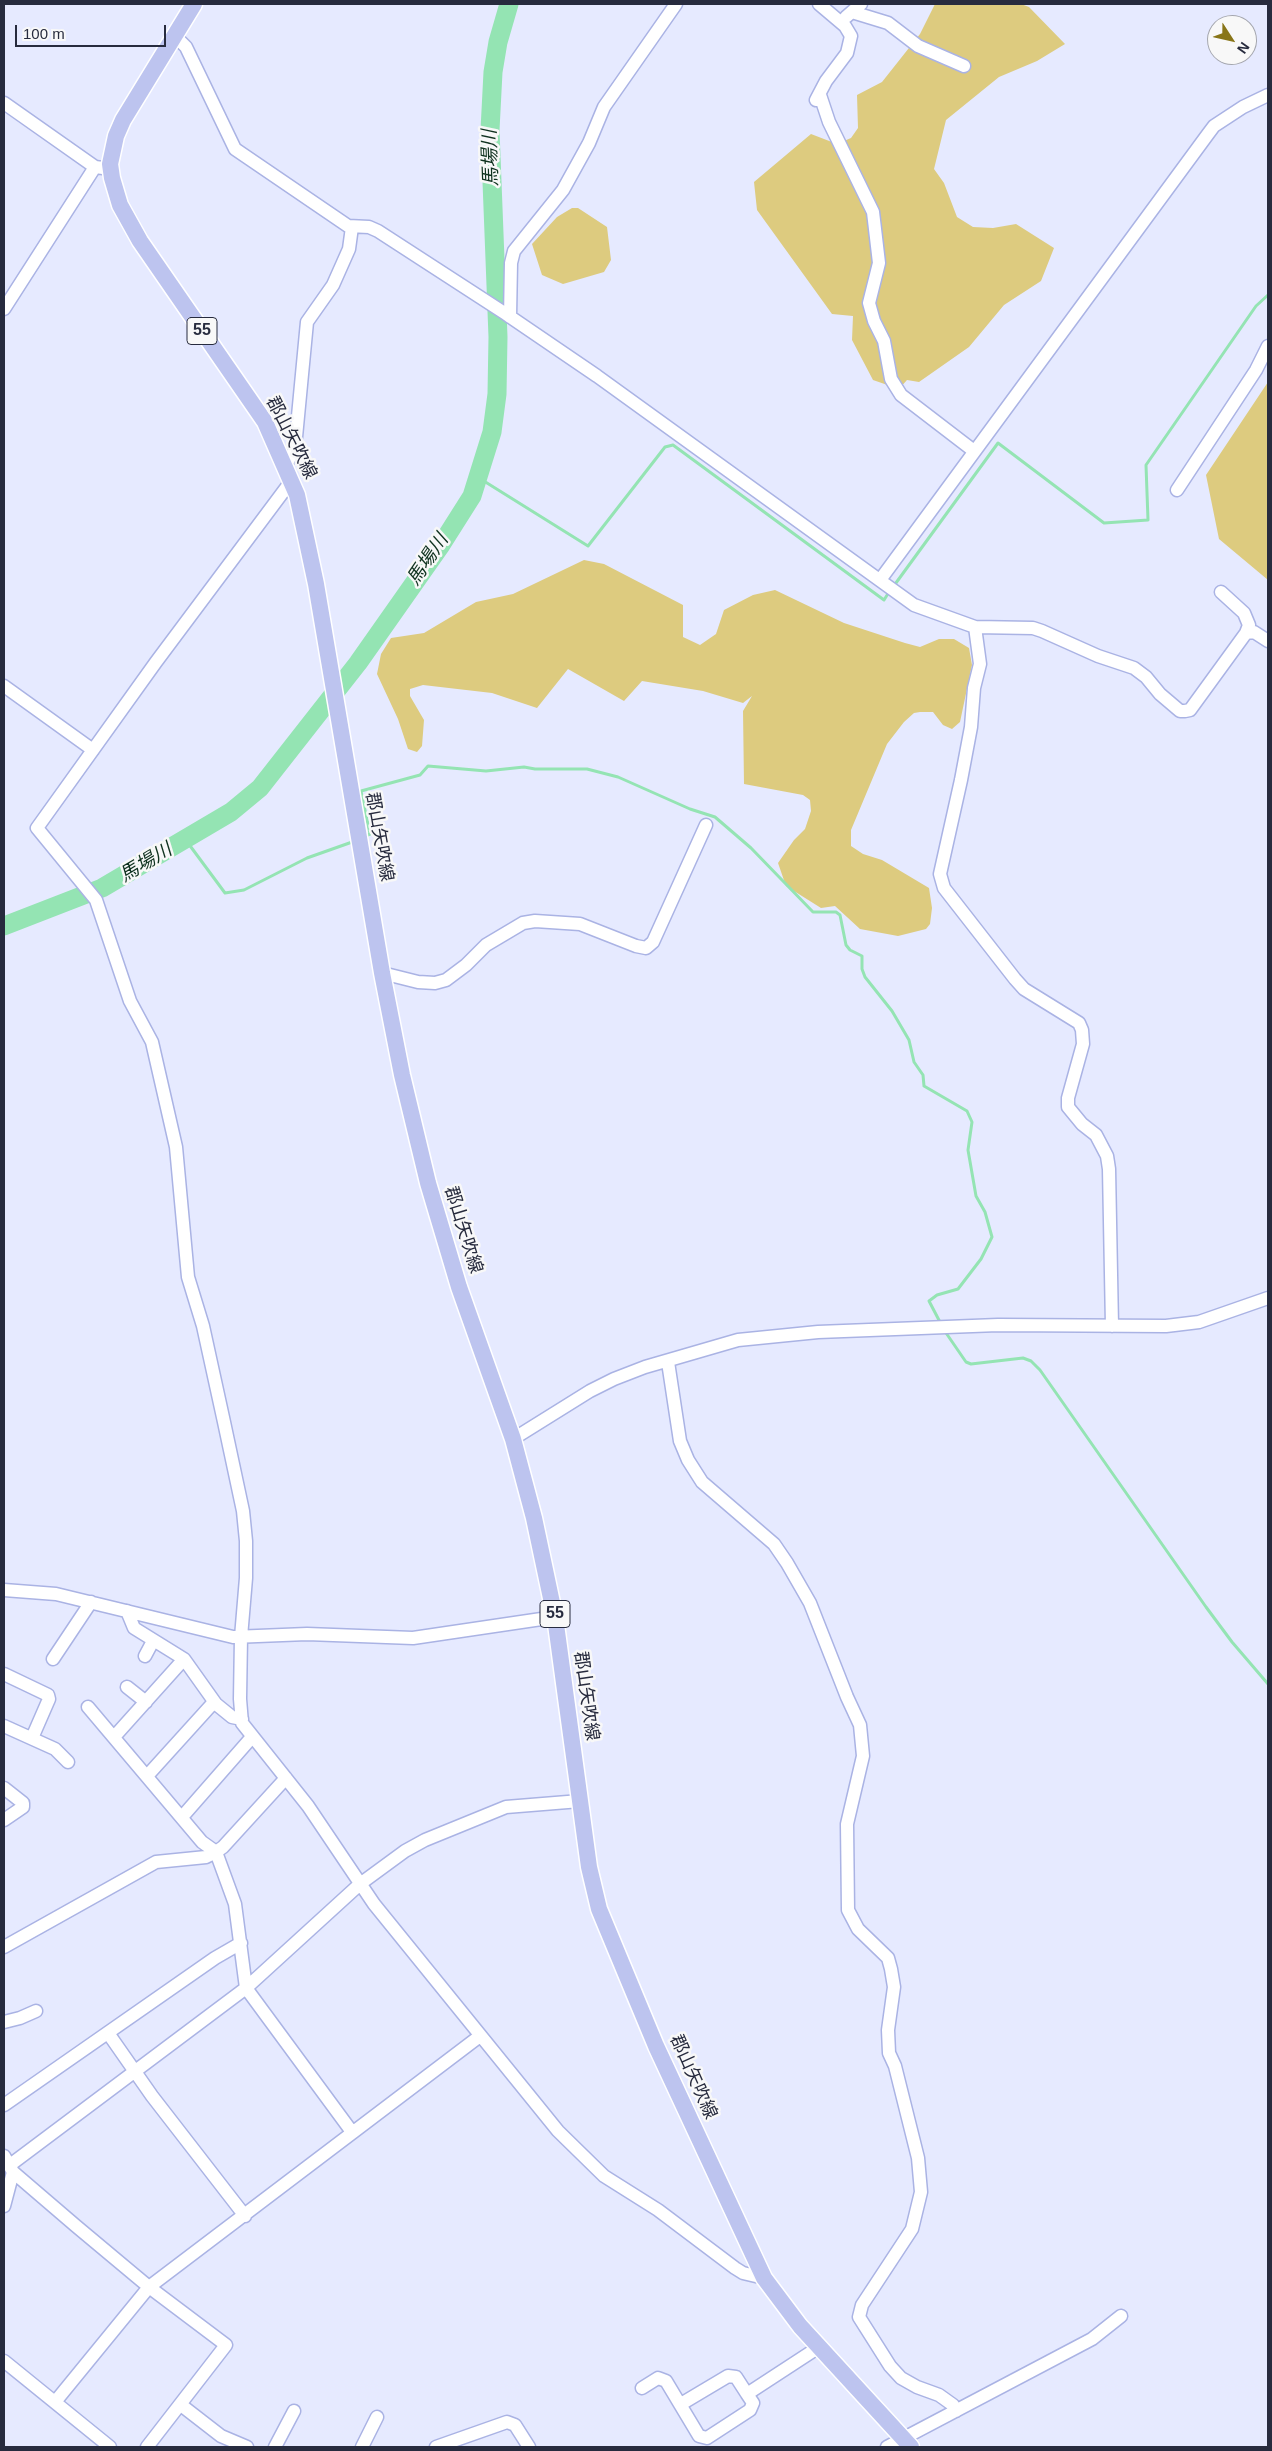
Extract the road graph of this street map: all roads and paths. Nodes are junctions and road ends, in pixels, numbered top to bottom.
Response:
1 (194, 4) edge
2 (676, 4) edge
3 (819, 4) edge
4 (857, 8) edge
5 (840, 22) junction
6 (174, 35) junction
7 (964, 66) dead end
8 (1268, 95) edge
9 (4, 103) edge
10 (103, 167) junction
11 (352, 228) junction
12 (4, 309) edge
13 (508, 316) junction
14 (1268, 346) edge
15 (974, 451) junction
16 (288, 473) junction
17 (1177, 490) dead end
18 (880, 580) junction
19 (1221, 592) dead end
20 (976, 627) junction
21 (1246, 633) junction
22 (1268, 641) edge
23 (4, 686) edge
24 (93, 750) junction
25 (706, 825) dead end
26 (382, 973) junction
27 (1268, 1298) edge
28 (1112, 1326) junction
29 (668, 1362) junction
30 (513, 1439) junction
31 (4, 1590) edge
32 (91, 1602) junction
33 (127, 1611) junction
34 (555, 1617) junction
35 (241, 1637) junction
36 (153, 1641) junction
37 (145, 1656) dead end
38 (53, 1659) dead end
39 (184, 1660) junction
40 (4, 1674) edge
41 (128, 1687) dead end
42 (146, 1702) junction
43 (214, 1702) junction
44 (88, 1707) dead end
45 (242, 1719) junction
46 (4, 1726) edge
47 (114, 1737) junction
48 (252, 1737) junction
49 (32, 1738) junction
50 (68, 1762) dead end
51 (147, 1776) junction
52 (286, 1778) junction
53 (4, 1788) edge
54 (580, 1801) junction
55 (182, 1817) junction
56 (4, 1820) edge
57 (216, 1852) junction
58 (360, 1884) junction
59 (241, 1943) junction
60 (4, 1947) edge
61 (246, 1988) junction
62 (36, 2011) dead end
63 (4, 2022) edge
64 (108, 2033) junction
65 (480, 2036) junction
66 (135, 2073) junction
67 (4, 2105) edge
68 (352, 2132) junction
69 (8, 2167) edge
70 (4, 2206) edge
71 (245, 2216) junction
72 (764, 2278) junction
73 (149, 2287) junction
74 (1121, 2316) dead end
75 (819, 2347) junction
76 (4, 2361) edge
77 (642, 2388) dead end
78 (747, 2394) junction
79 (55, 2402) junction
80 (182, 2404) junction
81 (682, 2404) junction
82 (294, 2411) dead end
83 (956, 2411) junction
84 (377, 2417) dead end
85 (907, 2443) edge
86 (110, 2447) edge
87 (147, 2447) edge
88 (247, 2447) edge
89 (275, 2447) edge
90 (362, 2447) edge
91 (436, 2447) edge
92 (529, 2447) edge
93 (887, 2447) edge

1 - 6 main road, 郡山矢吹線 / 55
2 - 13 street
3 - 5 street
4 - 5 street
4 - 7 street
5 - 15 street
6 - 10 main road, 郡山矢吹線 / 55
6 - 11 street
8 - 15 street
9 - 10 street
10 - 12 street
10 - 16 main road, 郡山矢吹線 / 55
11 - 13 street
11 - 16 street
13 - 18 street
14 - 17 street
15 - 18 street
16 - 24 street
16 - 26 main road, 郡山矢吹線 / 55
18 - 20 street
19 - 21 street
20 - 21 street
20 - 28 street
21 - 22 street
23 - 24 street
24 - 35 street
25 - 26 street
26 - 30 main road, 郡山矢吹線 / 55
27 - 28 street
28 - 29 street
29 - 30 street
29 - 83 street
30 - 34 main road, 郡山矢吹線 / 55
31 - 32 street
32 - 33 street
32 - 38 street
33 - 35 street
33 - 36 street
34 - 35 street
34 - 54 main road, 郡山矢吹線 / 55
35 - 45 street
36 - 37 street
36 - 39 street
39 - 42 street
39 - 43 street
40 - 49 street
41 - 42 street
42 - 47 street
43 - 45 street
43 - 51 street
44 - 47 street
45 - 48 street
46 - 49 street
47 - 51 street
48 - 52 street
48 - 55 street
49 - 50 street
51 - 55 street
52 - 57 street
52 - 58 street
53 - 56 street
54 - 58 street
54 - 72 main road, 郡山矢吹線 / 55
55 - 57 street
57 - 59 street
57 - 60 street
58 - 61 street
58 - 65 street
59 - 61 street
59 - 64 street
61 - 66 street
61 - 68 street
62 - 63 street
64 - 66 street
64 - 67 street
65 - 68 street
65 - 72 street
66 - 69 street
66 - 71 street
68 - 71 street
69 - 70 street
69 - 73 street
71 - 73 street
72 - 75 main road, 郡山矢吹線 / 55
73 - 79 street
73 - 80 street
74 - 83 street
75 - 78 street
75 - 85 main road, 郡山矢吹線 / 55
76 - 79 street
77 - 81 street
78 - 81 street
78 - 81 street
79 - 86 street
80 - 87 street
80 - 88 street
82 - 89 street
83 - 85 street
84 - 90 street
85 - 93 street
91 - 92 street

